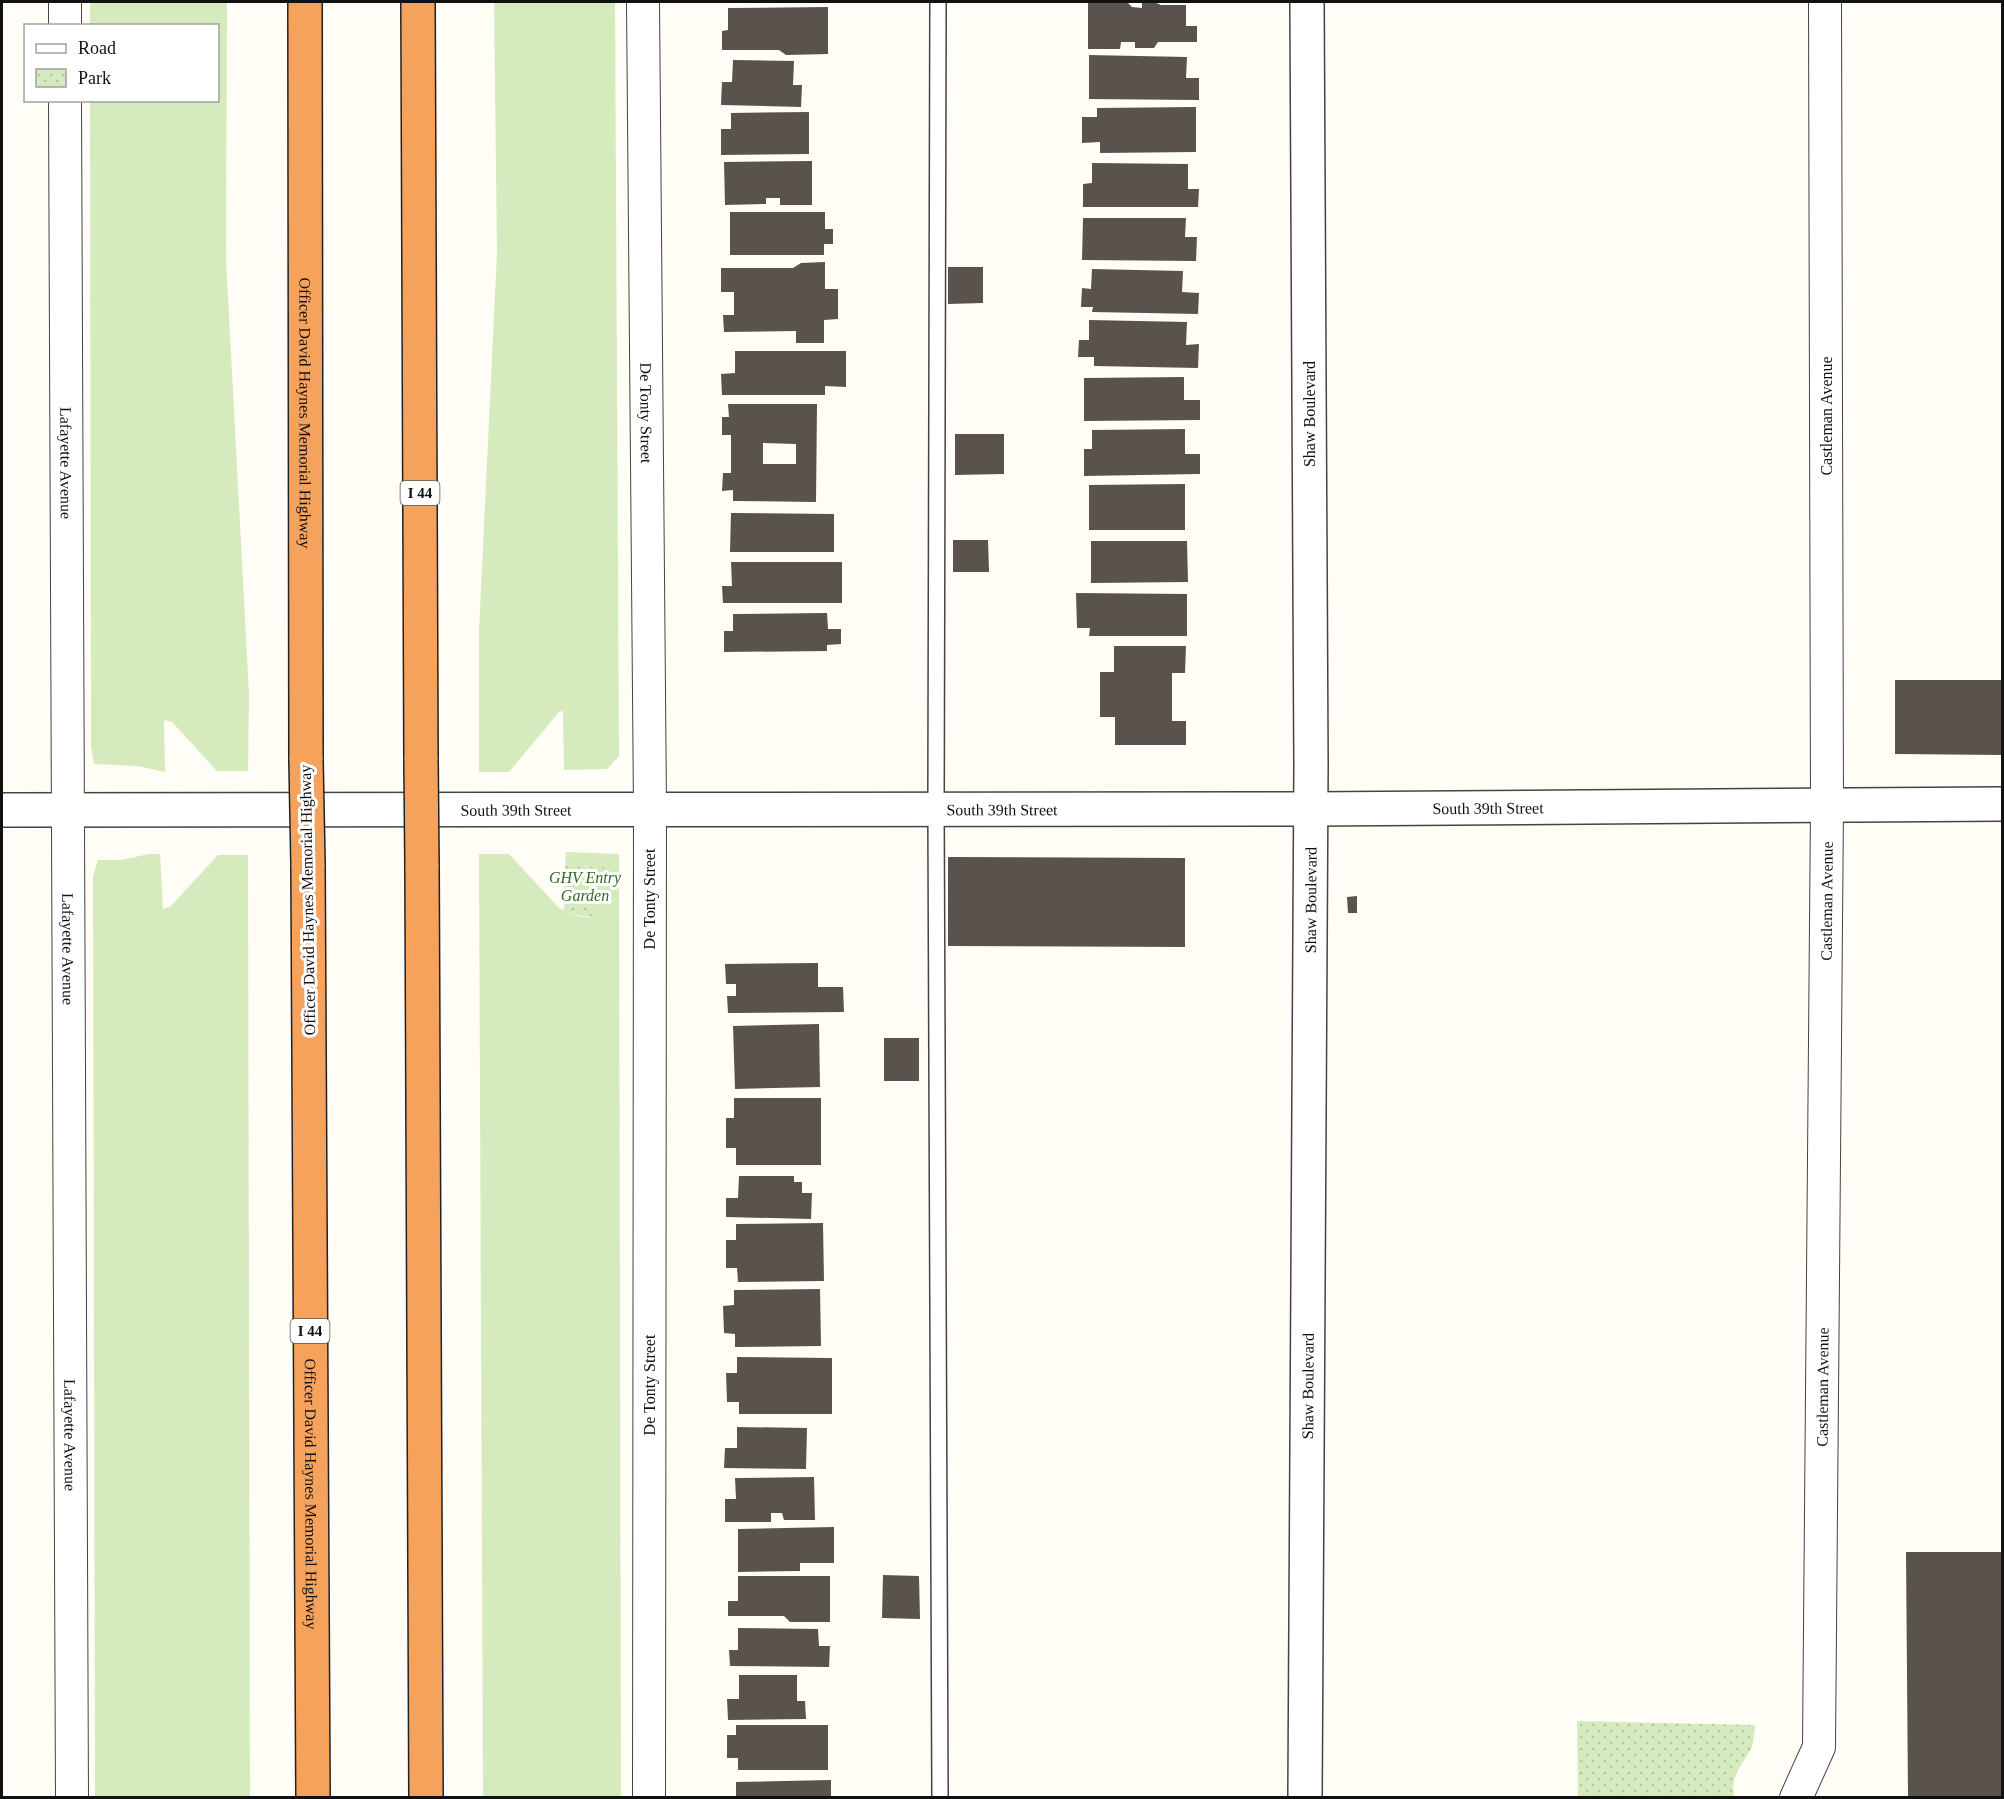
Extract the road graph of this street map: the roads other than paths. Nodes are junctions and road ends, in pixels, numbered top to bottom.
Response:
1 (65, 2) edge
2 (305, 2) edge
3 (418, 2) edge
4 (643, 2) edge
5 (938, 2) edge
6 (1307, 2) edge
7 (1825, 2) edge
8 (65, 24) edge
9 (65, 102) edge
10 (2002, 804) edge
11 (1827, 806) junction
12 (650, 808) junction
13 (936, 809) junction
14 (1310, 809) junction
15 (2, 810) edge
16 (67, 811) junction
17 (72, 1797) edge
18 (313, 1797) edge
19 (426, 1797) edge
20 (649, 1797) edge
21 (940, 1797) edge
22 (1305, 1797) edge
23 (1797, 1797) edge

1 - 8 street
2 - 18 highway, Officer David Haynes Memorial Highway / I 44, bridge
3 - 19 highway, I 44, bridge
4 - 12 street, De Tonty Street
5 - 13 lane
6 - 14 street, Shaw Boulevard
7 - 11 street, Castleman Avenue
9 - 16 street, Lafayette Avenue
10 - 11 street, South 39th Street
11 - 14 street, South 39th Street
11 - 23 street, Castleman Avenue
12 - 13 street, South 39th Street
12 - 16 street, South 39th Street
12 - 20 street, De Tonty Street
13 - 14 street, South 39th Street
13 - 21 lane
14 - 22 street, Shaw Boulevard
15 - 16 street, South 39th Street
16 - 17 street, Lafayette Avenue

